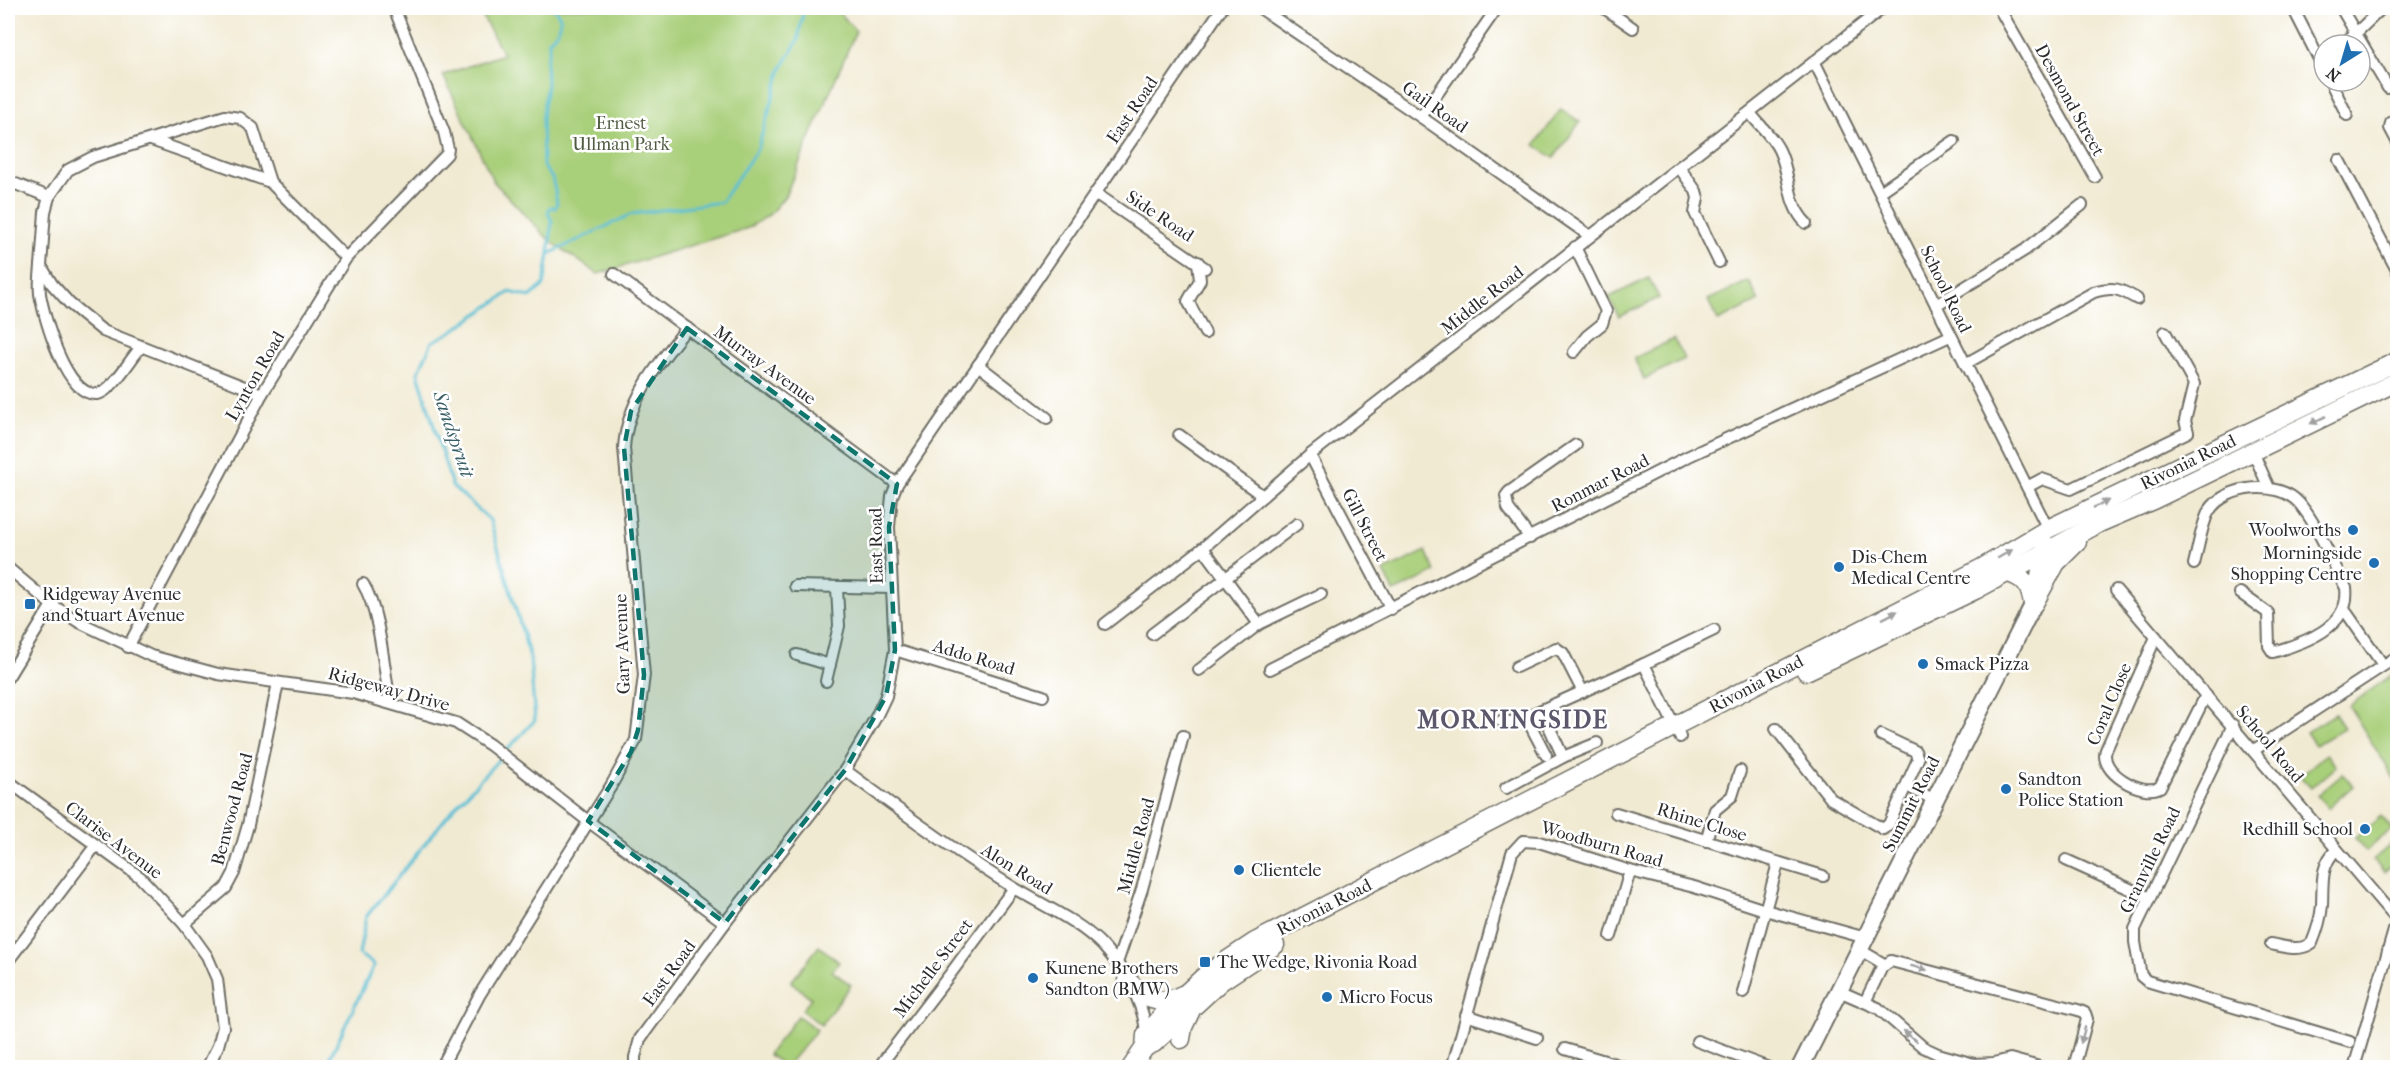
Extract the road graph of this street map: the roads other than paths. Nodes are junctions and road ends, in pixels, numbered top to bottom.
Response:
1 (394, 8) edge
2 (1222, 8) edge
3 (1260, 8) edge
4 (1497, 8) edge
5 (1604, 8) edge
6 (1883, 8) edge
7 (1999, 8) edge
8 (2293, 8) edge
9 (2341, 8) edge
10 (2382, 8) edge
11 (1633, 28) dead end
12 (2354, 33) edge
13 (2356, 33) edge
14 (2312, 43) edge
15 (2372, 62) edge
16 (1815, 63) junction
17 (2388, 88) dead end
18 (2336, 93) edge
19 (1750, 114) junction
20 (2347, 115) dead end
21 (1422, 117) junction
22 (2397, 118) edge
23 (151, 140) junction
24 (1954, 141) dead end
25 (2397, 144) edge
26 (2339, 160) dead end
27 (1679, 167) junction
28 (2095, 177) dead end
29 (8, 182) edge
30 (270, 182) junction
31 (1880, 192) junction
32 (1095, 193) junction
33 (49, 198) junction
34 (2082, 204) dead end
35 (1806, 223) dead end
36 (1590, 236) junction
37 (1575, 248) junction
38 (346, 258) junction
39 (1719, 262) dead end
40 (40, 266) junction
41 (2397, 272) edge
42 (614, 274) dead end
43 (2137, 298) dead end
44 (1936, 305) junction
45 (687, 328) junction
46 (2165, 332) dead end
47 (1205, 333) dead end
48 (1950, 336) junction
49 (141, 346) junction
50 (1574, 352) dead end
51 (2397, 361) edge
52 (1965, 364) junction
53 (978, 365) junction
54 (2397, 381) edge
55 (262, 394) junction
56 (1047, 418) dead end
57 (1179, 435) dead end
58 (1575, 445) dead end
59 (2253, 452) junction
60 (1310, 455) junction
61 (897, 484) junction
62 (2027, 488) junction
63 (2269, 488) junction
64 (1263, 496) junction
65 (2099, 523) junction
66 (1297, 524) dead end
67 (2048, 529) junction
68 (1530, 538) junction
69 (1203, 548) junction
70 (2043, 553) junction
71 (2194, 564) dead end
72 (8, 568) edge
73 (2005, 572) junction
74 (1225, 577) junction
75 (363, 584) dead end
76 (795, 586) dead end
77 (837, 588) junction
78 (892, 588) junction
79 (2116, 590) dead end
80 (2240, 593) dead end
81 (1321, 594) dead end
82 (2033, 603) junction
83 (52, 605) junction
84 (1390, 609) junction
85 (2344, 609) junction
86 (1105, 624) dead end
87 (1259, 624) junction
88 (1714, 630) dead end
89 (1152, 634) dead end
90 (2156, 637) junction
91 (1838, 642) junction
92 (1859, 646) junction
93 (128, 647) junction
94 (895, 650) junction
95 (796, 655) dead end
96 (2397, 656) edge
97 (1644, 664) junction
98 (830, 665) junction
99 (2383, 665) junction
100 (1516, 667) dead end
101 (1270, 669) dead end
102 (1199, 670) dead end
103 (8, 677) edge
104 (826, 681) dead end
105 (278, 683) junction
106 (1583, 692) junction
107 (2206, 695) junction
108 (1043, 696) dead end
109 (390, 703) junction
110 (1542, 711) junction
111 (1527, 717) junction
112 (1501, 721) dead end
113 (2233, 725) junction
114 (1776, 729) dead end
115 (1678, 731) junction
116 (1881, 735) dead end
117 (1183, 736) dead end
118 (1597, 743) dead end
119 (2254, 750) junction
120 (1546, 754) dead end
121 (1563, 757) junction
122 (844, 771) junction
123 (1740, 771) dead end
124 (8, 781) edge
125 (1906, 786) junction
126 (1506, 788) dead end
127 (1935, 800) junction
128 (1616, 813) dead end
129 (588, 821) junction
130 (1706, 841) junction
131 (96, 845) junction
132 (2336, 850) junction
133 (2066, 860) dead end
134 (1778, 863) junction
135 (1630, 871) junction
136 (1823, 876) dead end
137 (1014, 888) junction
138 (2150, 898) junction
139 (1765, 910) junction
140 (2397, 920) edge
141 (725, 922) junction
142 (184, 924) junction
143 (1611, 936) dead end
144 (1863, 944) junction
145 (2271, 944) dead end
146 (8, 961) edge
147 (1117, 963) junction
148 (1884, 964) junction
149 (1127, 980) junction
150 (1839, 991) junction
151 (1743, 992) dead end
152 (1190, 999) junction
153 (1865, 1002) junction
154 (1466, 1015) junction
155 (1156, 1034) junction
156 (1538, 1038) dead end
157 (1697, 1041) dead end
158 (2350, 1042) dead end
159 (1565, 1049) dead end
160 (1622, 1067) edge
161 (207, 1068) edge
162 (441, 1068) edge
163 (635, 1068) edge
164 (878, 1068) edge
165 (1131, 1068) edge
166 (1452, 1068) edge
167 (1769, 1068) edge
168 (1800, 1068) edge
169 (2043, 1068) edge
170 (2074, 1068) edge
171 (2354, 1068) edge

1 - 38 street, Lynton Road
2 - 32 street, East Road
3 - 21 street, Gail Road
4 - 21 street
5 - 11 street
6 - 16 street, Middle Road
7 - 28 street, Desmond Street
8 - 14 street
9 - 12 street
10 - 13 street
15 - 17 street
16 - 19 street, Middle Road
16 - 31 street, School Road
18 - 20 street
19 - 27 street, Middle Road
19 - 35 street
21 - 36 street, Gail Road
22 - 25 street
23 - 30 street
23 - 30 street
23 - 33 street
24 - 31 street
26 - 41 street
27 - 36 street, Middle Road
27 - 39 street
29 - 33 street
30 - 38 street
31 - 44 street, School Road
32 - 47 street, Side Road
32 - 53 street, East Road
33 - 40 street
34 - 44 street
36 - 37 street, Middle Road
37 - 50 street
37 - 60 street, Middle Road
38 - 55 street, Lynton Road
40 - 49 street
40 - 49 street
42 - 45 street, Murray Avenue
43 - 52 street
44 - 48 street, School Road
45 - 61 street, Murray Avenue
45 - 129 street, Gary Avenue
46 - 62 street
48 - 52 street, School Road
48 - 68 street, Ronmar Road
49 - 55 street
67 -> 51 main road, Rivonia Road
52 - 62 street, School Road
53 - 56 street
53 - 61 street, East Road
54 -> 59 main road, Rivonia Road
55 - 93 street, Lynton Road
57 - 64 street
58 - 68 street
59 - 63 street
59 - 65 main road, Rivonia Road
60 - 64 street, Middle Road
60 - 84 street, Gill Street
61 - 78 street, East Road
62 - 67 street, School Road
63 - 71 street
63 - 85 street
64 - 69 street, Middle Road
65 - 70 main road, Rivonia Road
65 - 82 main road
66 - 74 street
67 - 70 main road, Summit Road
91 -> 67 main road, Rivonia Road
68 - 84 street, Ronmar Road
69 - 74 street
69 - 86 street, Middle Road
70 - 73 main road, Rivonia Road
70 - 82 main road, Summit Road
72 - 83 street, Ridgeway Drive
73 - 82 main road
73 - 92 main road, Rivonia Road
74 - 87 street
74 - 89 street
75 - 109 street
76 - 77 street
77 - 78 street
77 - 98 street
78 - 94 street, East Road
79 - 90 street, School Road
80 - 85 street
81 - 87 street
82 - 127 main road, Summit Road
83 - 93 street, Ridgeway Drive
83 - 103 street
84 - 101 street, Ronmar Road
85 - 99 street
87 - 102 street
88 - 97 street
90 - 107 street, School Road
90 - 107 street, Coral Close
91 - 92 main road
91 - 115 main road, Rivonia Road
92 - 115 main road, Rivonia Road
93 - 105 street, Ridgeway Drive
94 - 108 street, Addo Road
94 - 122 street, East Road
95 - 98 street
96 - 99 street
97 - 106 street
97 - 115 street
98 - 104 street
99 - 119 street
100 - 106 street
105 - 109 street, Ridgeway Drive
105 - 142 street, Benwood Road
106 - 110 street
107 - 113 street, School Road
109 - 129 street, Ridgeway Drive
110 - 111 street
110 - 121 street
111 - 112 street
111 - 120 street
113 - 119 street, School Road
113 - 138 street, Granville Road
114 - 125 street
115 - 152 main road, Rivonia Road
116 - 125 street
117 - 147 street, Middle Road
118 - 121 street
119 - 132 street, School Road
121 - 126 street
122 - 137 street, Alon Road
122 - 141 street, East Road
123 - 130 street
124 - 131 street, Clarise Avenue
125 - 127 street
127 - 144 main road, Summit Road
128 - 130 street, Rhine Close
129 - 141 street, Ridgeway Drive
129 - 162 street, Gary Avenue
130 - 134 street, Rhine Close
131 - 142 street, Clarise Avenue
131 - 146 street
132 - 140 street, School Road
132 - 145 street
133 - 138 street
134 - 136 street, Rhine Close
134 - 139 street
135 - 139 street, Woodburn Road
135 - 143 street
135 - 154 street, Woodburn Road
137 - 147 street, Alon Road
137 - 164 street, Michelle Street
138 - 158 street, Granville Road
139 - 144 street, Woodburn Road
139 - 151 street
140 - 171 street
141 - 163 street, East Road
142 - 161 street, Clarise Avenue
144 - 148 street, Woodburn Road
144 - 150 main road, Summit Road
147 - 149 street, Alon Road
148 - 153 street
148 -> 170 street
149 - 152 main road
149 - 155 street, Alon Road
150 - 153 street
150 - 168 main road, Summit Road
152 - 155 main road, Rivonia Road
152 - 155 main road
169 -> 153 street
154 - 156 street
154 - 166 street, Woodburn Road
155 - 165 main road, Rivonia Road
157 - 167 street
159 - 160 street

